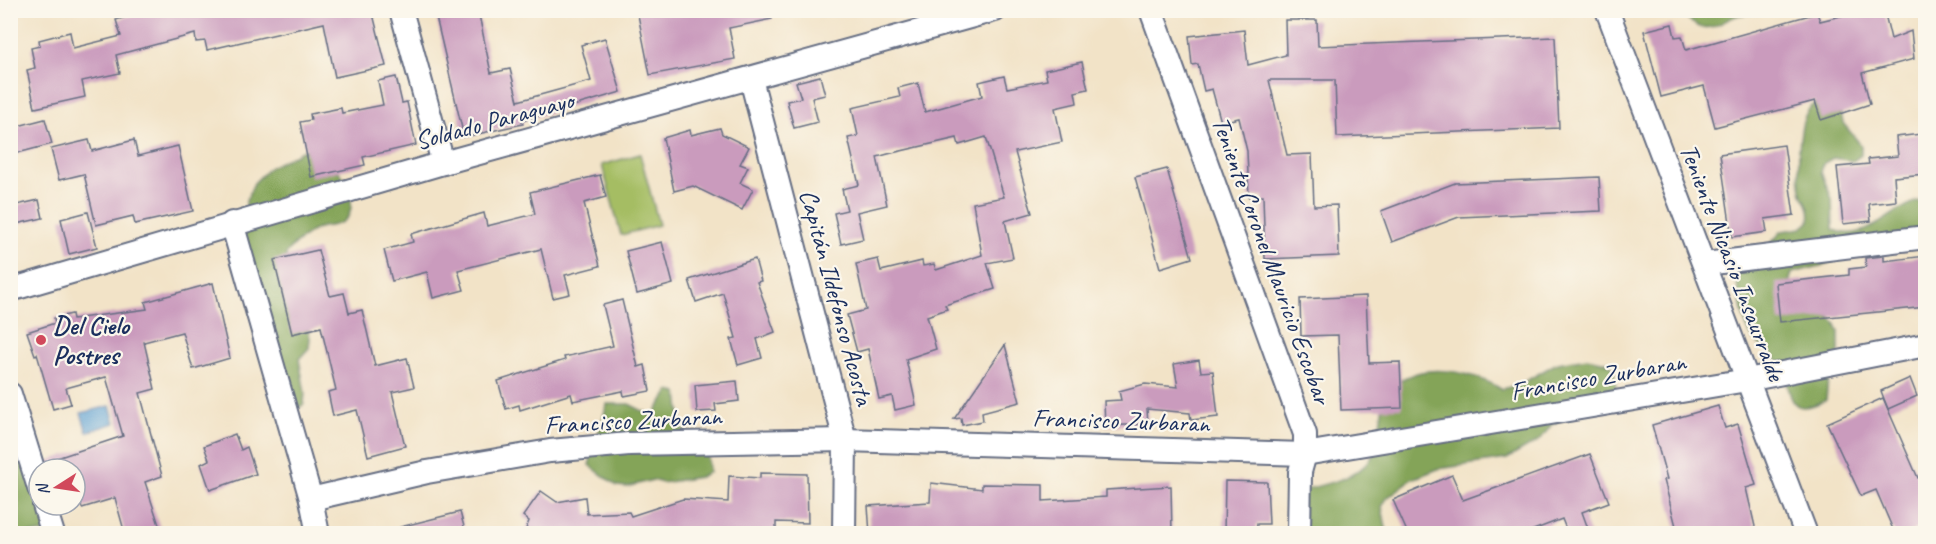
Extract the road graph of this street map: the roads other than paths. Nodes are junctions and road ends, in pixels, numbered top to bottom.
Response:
1 (401, 10) edge
2 (996, 10) edge
3 (1151, 10) edge
4 (1607, 10) edge
5 (751, 79) junction
6 (443, 163) junction
7 (232, 223) junction
8 (1926, 237) edge
9 (1705, 264) junction
10 (10, 290) edge
11 (1926, 345) edge
12 (1747, 380) junction
13 (10, 394) edge
14 (845, 440) junction
15 (1305, 454) junction
16 (29, 457) edge
17 (311, 499) junction
18 (48, 517) edge
19 (53, 534) edge
20 (318, 534) edge
21 (844, 534) edge
22 (1299, 534) edge
23 (1806, 534) edge

1 - 6 street
2 - 5 street, Soldado Paraguayo
3 - 15 street, Teniente Coronel Mauricio Escobar
4 - 9 street, Teniente Nicasio Insaurralde
5 - 6 street, Soldado Paraguayo
5 - 14 street, Capitán Ildefonso Acosta
6 - 7 street, Soldado Paraguayo
7 - 10 street, Soldado Paraguayo
7 - 17 street
8 - 9 street
9 - 12 street, Teniente Nicasio Insaurralde
11 - 12 street, Francisco Zurbaran
12 - 15 street, Francisco Zurbaran
12 - 23 street, Teniente Nicasio Insaurralde
13 - 16 street
14 - 15 street, Francisco Zurbaran
14 - 17 street, Francisco Zurbaran
14 - 21 street, Capitán Ildefonso Acosta
15 - 22 street, Teniente Coronel Mauricio Escobar
17 - 20 street
18 - 19 street

